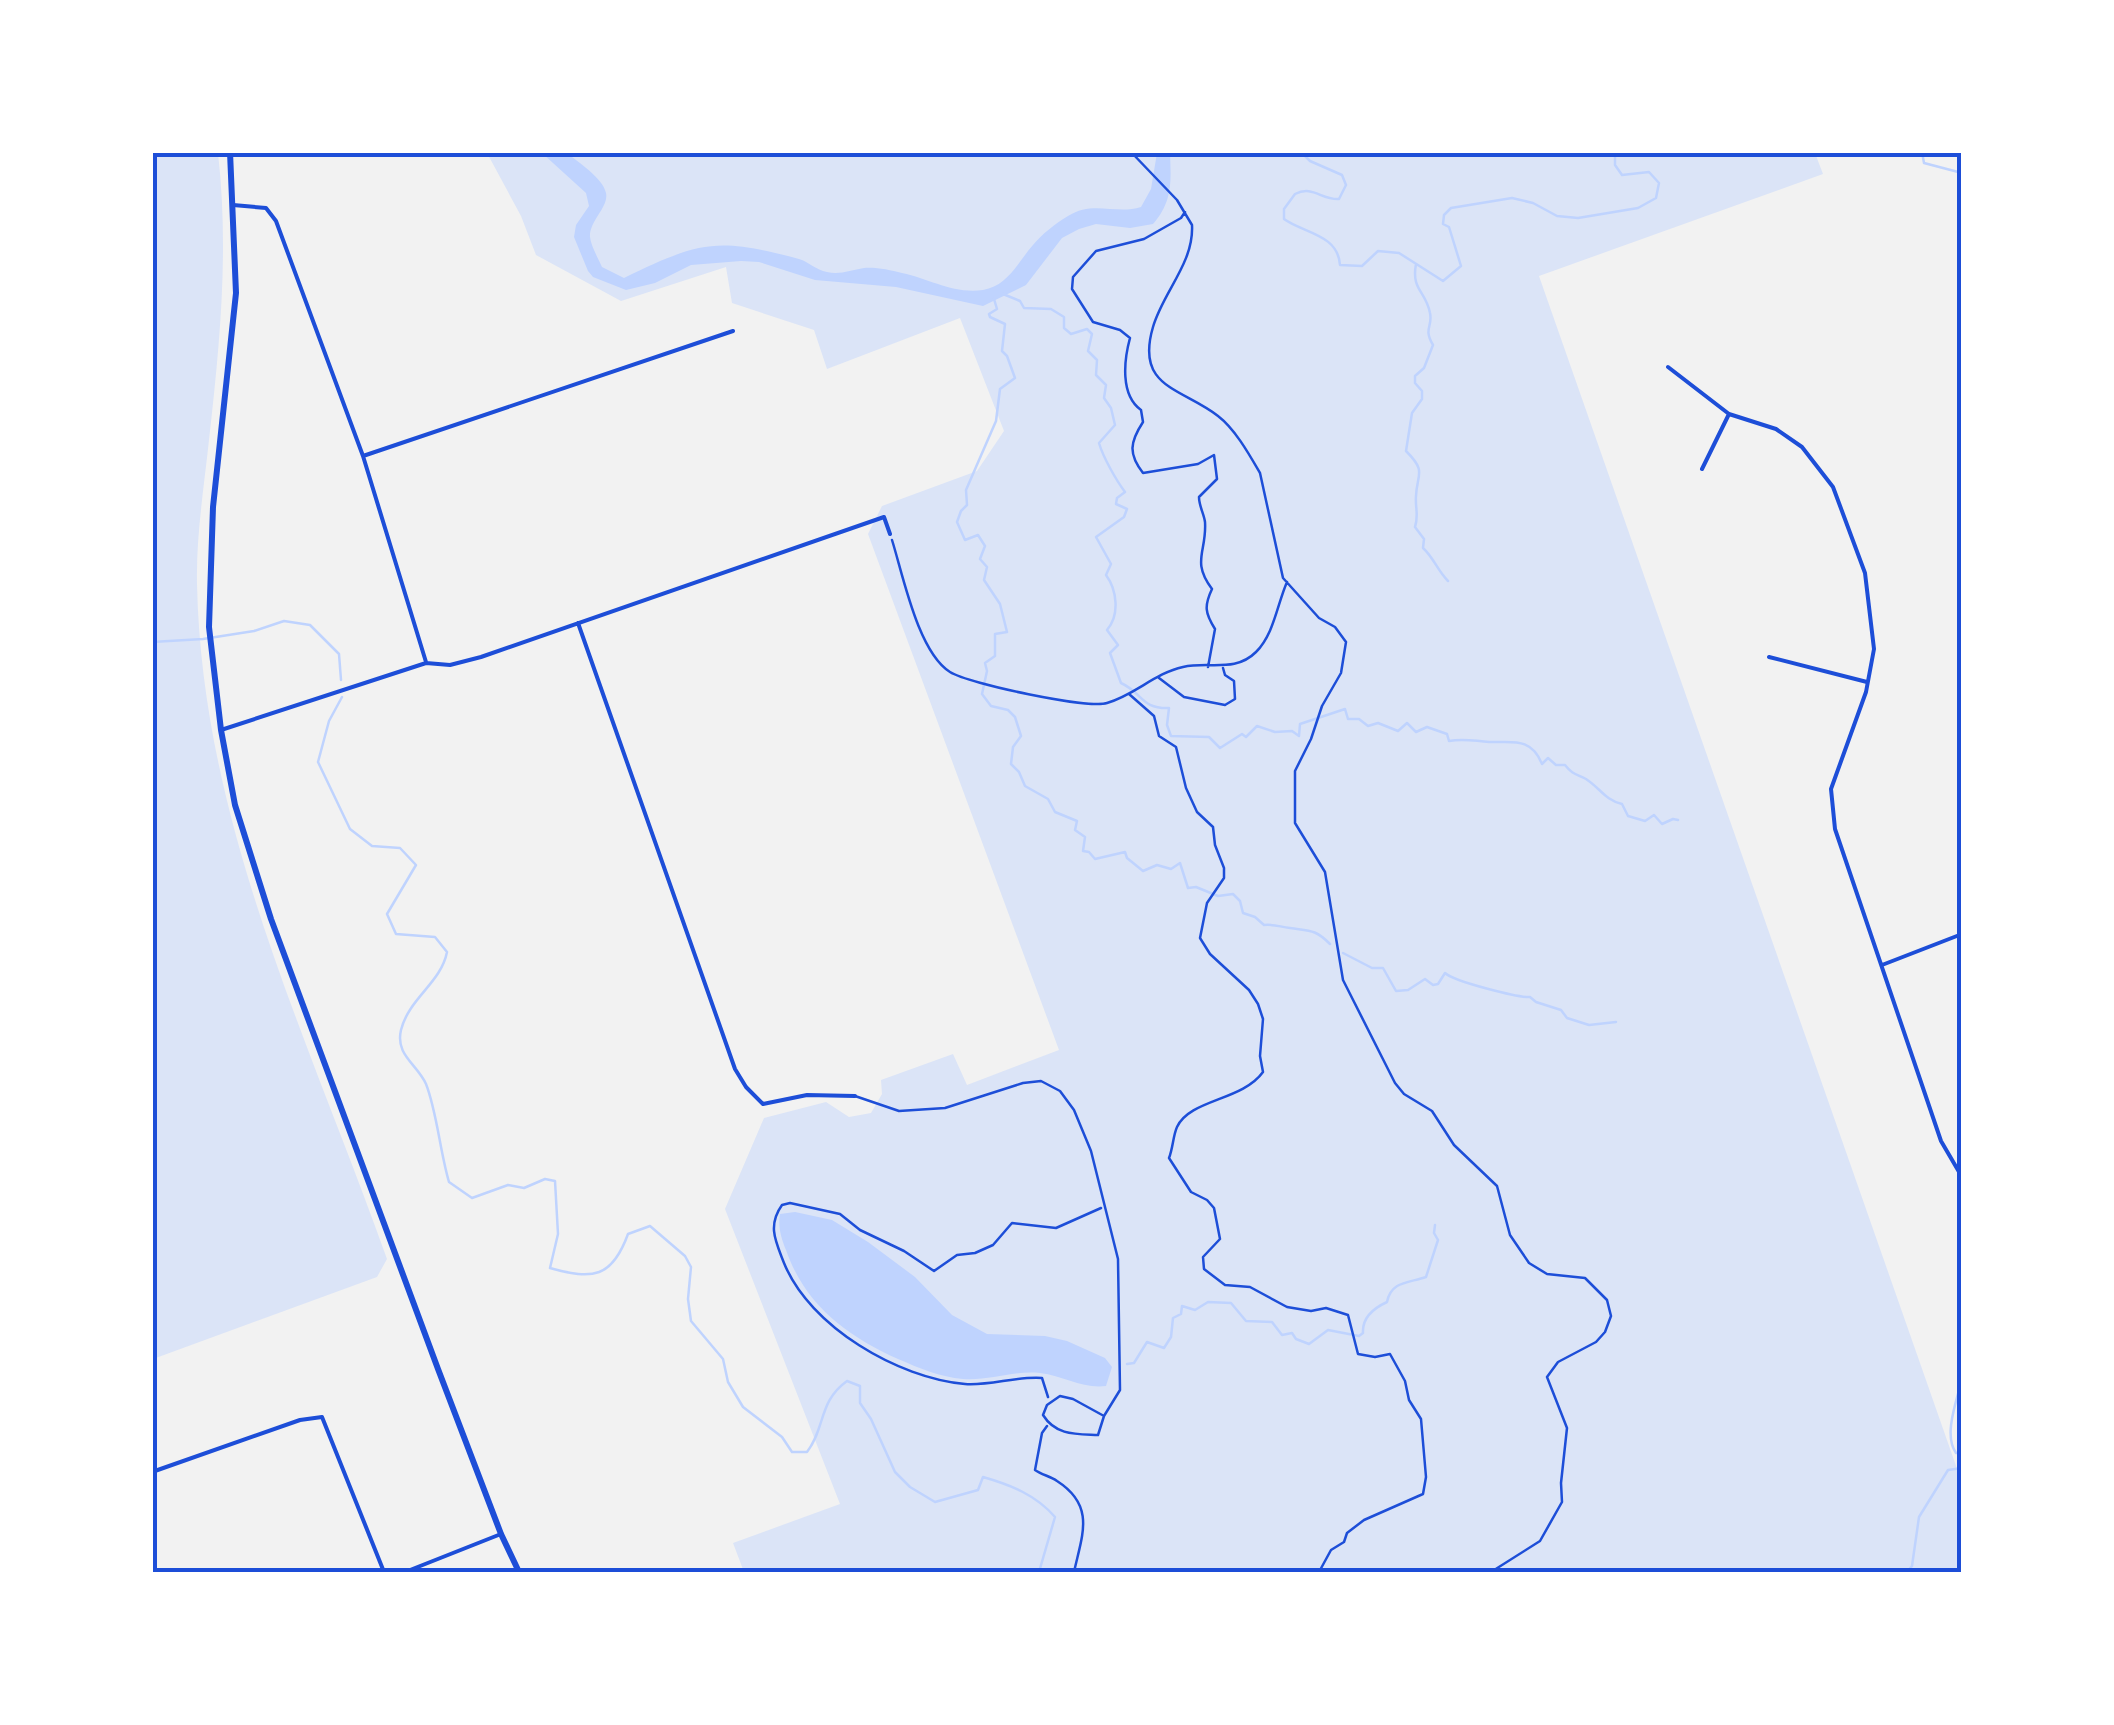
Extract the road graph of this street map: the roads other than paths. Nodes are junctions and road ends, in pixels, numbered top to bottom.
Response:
1 (230, 152) edge
2 (234, 205) junction
3 (733, 330) dead end
4 (1668, 367) dead end
5 (1729, 414) junction
6 (363, 456) junction
7 (1702, 469) dead end
8 (890, 534) road end
9 (578, 623) junction
10 (1769, 657) dead end
11 (426, 663) junction
12 (1868, 682) junction
13 (221, 730) junction
14 (1962, 934) edge
15 (1881, 965) junction
16 (856, 1096) joint
17 (1962, 1177) edge
18 (1104, 1416) junction
19 (152, 1472) edge
20 (501, 1534) junction
21 (384, 1572) edge
22 (405, 1572) edge
23 (519, 1572) edge

1 - 2 main road
2 - 6 street
2 - 13 main road
3 - 6 street
4 - 5 street
5 - 7 street
5 - 12 street
6 - 11 street
8 - 9 street
9 - 11 street
9 - 16 street
10 - 12 street
11 - 13 street
12 - 15 street
13 - 20 main road
14 - 15 street
15 - 17 street
16 - 18 lane
18 - 18 lane
19 - 21 street
20 - 22 street
20 - 23 main road

